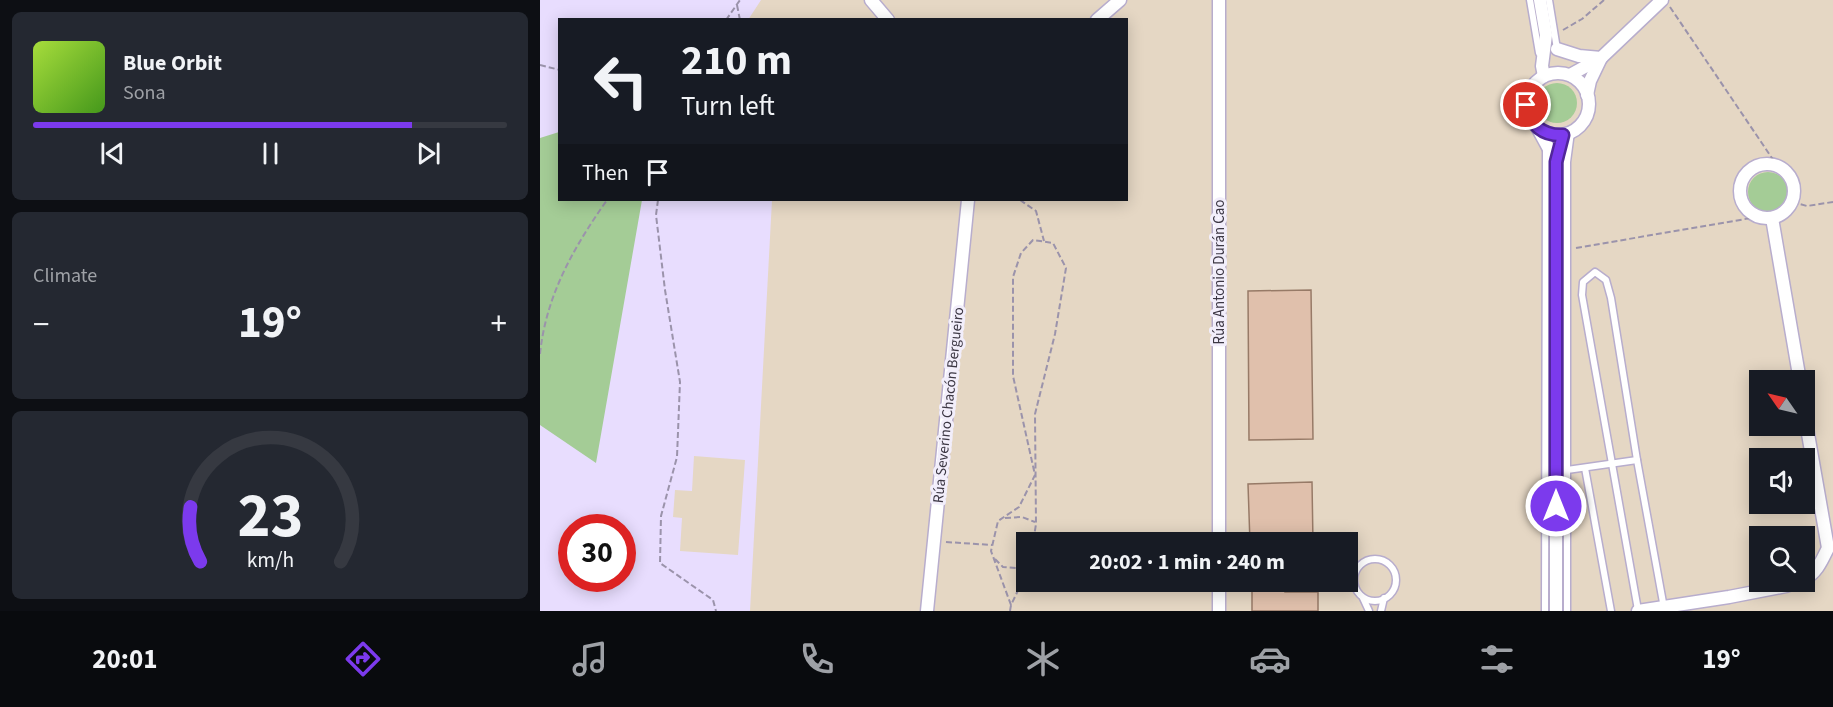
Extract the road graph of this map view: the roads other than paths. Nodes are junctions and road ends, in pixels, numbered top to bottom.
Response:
1 (871, 0) edge
2 (1120, 0) edge
3 (1219, 0) edge
4 (1530, 0) edge
5 (1540, 0) edge
6 (1549, 0) edge
7 (1664, 0) edge
8 (886, 18) edge
9 (1099, 18) edge
10 (1550, 34) junction
11 (1557, 49) junction
12 (1601, 58) junction
13 (1543, 71) junction
14 (1565, 74) junction
15 (1587, 94) junction
16 (1538, 128) junction
17 (1567, 134) junction
18 (1546, 143) junction
19 (1556, 162) junction
20 (968, 201) edge
21 (1772, 218) junction
22 (1798, 370) edge
23 (1808, 436) edge
24 (1636, 460) junction
25 (1612, 463) junction
26 (1586, 468) junction
27 (1567, 470) junction
28 (1219, 532) edge
29 (1815, 571) edge
30 (1219, 592) edge
31 (1755, 592) edge
32 (1363, 597) junction
33 (1384, 598) junction
34 (1664, 609) edge
35 (927, 611) edge
36 (1219, 611) edge
37 (1369, 611) edge
38 (1381, 611) edge
39 (1545, 611) edge
40 (1556, 611) edge
41 (1567, 611) edge
42 (1611, 611) edge
43 (1638, 611) edge

1 - 8 street
2 - 9 street
3 - 28 street, Rúa Antonio Durán Cao
4 - 13 lane
5 - 10 street
6 - 10 lane
7 - 12 street
10 - 11 street
10 - 13 street
11 - 12 street
11 - 14 street
12 - 14 street
12 - 15 street
13 - 14 street
13 - 16 street
14 - 15 street
15 - 17 street
16 - 17 street
16 - 18 street
17 - 19 street
17 - 27 lane
18 - 19 street
18 - 39 lane
19 - 40 street
20 - 35 street, Rúa Severino Chacón Bergueiro
21 - 21 street
21 - 22 street
23 - 29 street
24 - 25 lane
24 - 25 lane
24 - 34 lane
25 - 26 lane
25 - 43 lane
26 - 27 lane
26 - 42 lane
27 - 41 lane
30 - 36 street
31 - 34 street
32 - 33 lane
32 - 33 lane
32 - 37 lane
33 - 38 lane
34 - 43 street

